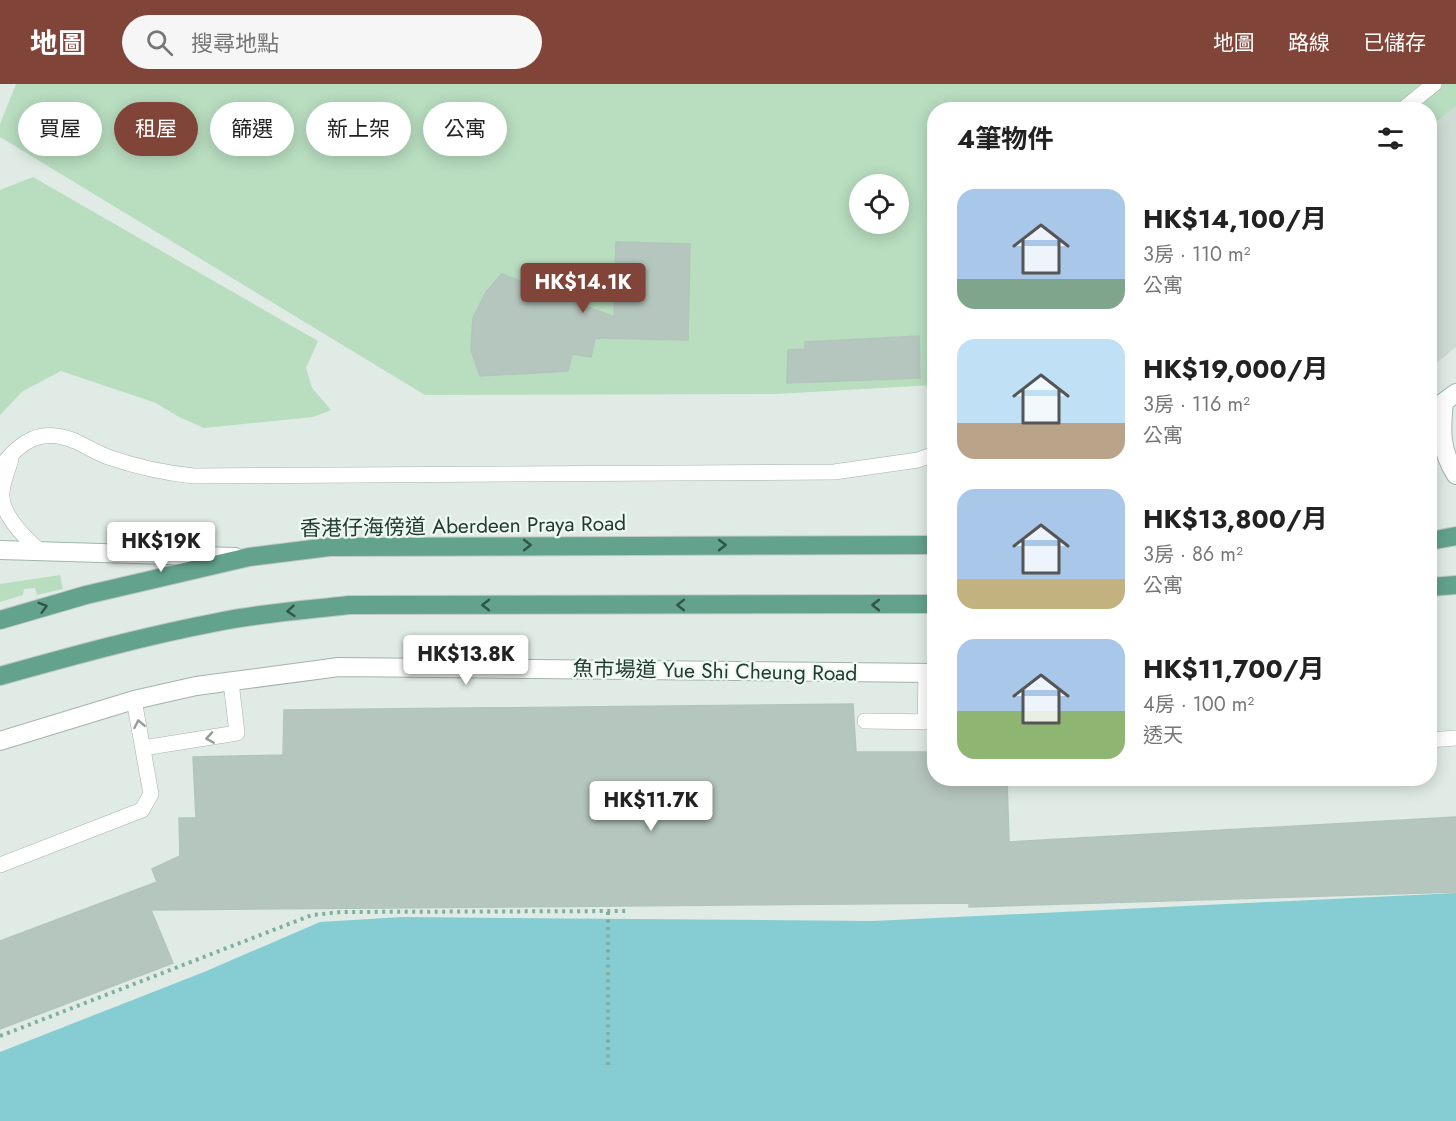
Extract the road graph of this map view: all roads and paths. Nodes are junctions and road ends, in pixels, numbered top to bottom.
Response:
1 (1434, 84) edge
2 (1412, 102) edge
3 (1450, 397) edge
4 (1437, 407) edge
5 (18, 447) junction
6 (927, 457) edge
7 (0, 468) edge
8 (1456, 475) edge
9 (1456, 536) edge
10 (1437, 540) edge
11 (927, 545) edge
12 (0, 550) edge
13 (40, 551) junction
14 (249, 557) junction
15 (1456, 585) edge
16 (1437, 586) edge
17 (927, 604) edge
18 (0, 620) edge
19 (927, 673) edge
20 (0, 676) edge
21 (231, 682) junction
22 (134, 700) junction
23 (865, 721) dead end
24 (927, 722) edge
25 (1456, 738) edge
26 (1437, 739) edge
27 (0, 741) edge
28 (143, 748) junction
29 (0, 865) edge
30 (608, 911) junction
31 (629, 912) dead end
32 (0, 1036) edge
33 (608, 1065) dead end

1 - 2 lane
3 - 4 street
3 - 8 street
5 - 6 lane
5 - 7 lane
5 - 13 lane
9 - 10 main road
14 -> 11 main road, 香港仔海傍道 Aberdeen Praya Road
12 - 13 street
13 - 14 street
18 -> 14 main road, 香港仔海傍道 Aberdeen Praya Road
15 - 16 main road
17 -> 20 main road
19 - 21 street, 魚市場道 Yue Shi Cheung Road
21 - 22 street, 魚市場道 Yue Shi Cheung Road
21 -> 28 lane
22 - 27 street, 魚市場道 Yue Shi Cheung Road
28 -> 22 lane
23 - 24 lane
25 - 26 lane
28 - 29 lane
30 - 31 path
30 - 32 path
30 - 33 path

